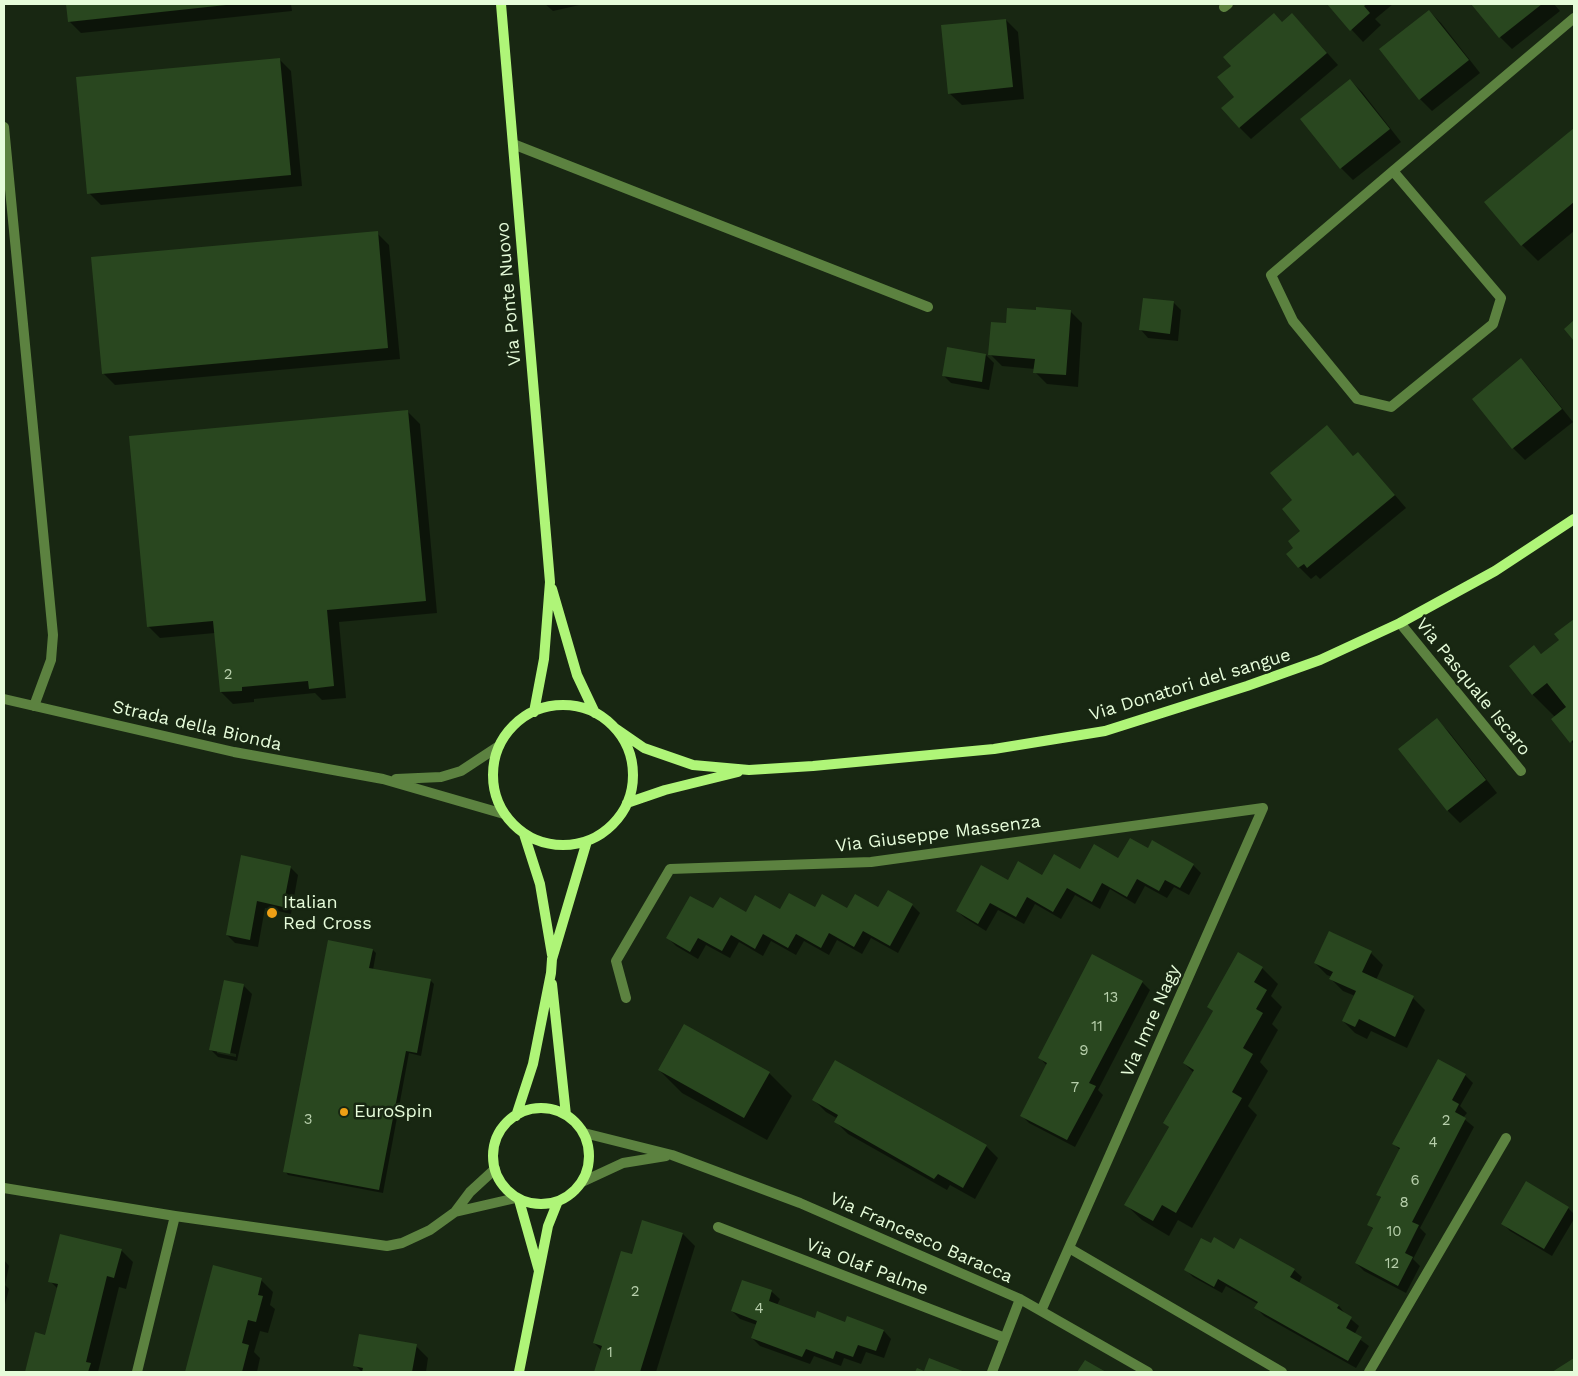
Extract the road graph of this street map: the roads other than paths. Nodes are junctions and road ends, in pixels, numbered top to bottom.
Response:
1 (501, 4) edge
2 (1574, 18) edge
3 (4, 127) edge
4 (513, 144) junction
5 (1393, 171) junction
6 (928, 307) dead end
7 (1574, 519) edge
8 (550, 582) junction
9 (1400, 623) junction
10 (4, 699) edge
11 (34, 706) junction
12 (534, 712) junction
13 (595, 713) junction
14 (614, 728) junction
15 (499, 746) junction
16 (749, 770) junction
17 (1521, 771) dead end
18 (383, 780) junction
19 (627, 803) junction
20 (1263, 808) joint
21 (504, 814) junction
22 (524, 834) junction
23 (587, 841) junction
24 (552, 959) junction
25 (551, 973) junction
26 (626, 998) dead end
27 (566, 1115) junction
28 (516, 1116) junction
29 (584, 1133) junction
30 (1506, 1138) dead end
31 (672, 1155) junction
32 (495, 1169) junction
33 (582, 1182) junction
34 (4, 1188) edge
35 (518, 1199) junction
36 (558, 1201) junction
37 (455, 1212) junction
38 (175, 1216) junction
39 (718, 1227) dead end
40 (1069, 1248) junction
41 (540, 1274) junction
42 (1020, 1299) junction
43 (1041, 1311) junction
44 (1005, 1338) junction
45 (137, 1372) edge
46 (519, 1372) edge
47 (992, 1372) edge
48 (1148, 1372) edge
49 (1282, 1372) edge
50 (1369, 1372) edge

1 - 4 street, Via Ponte Nuovo
2 - 5 street
3 - 11 street
4 - 6 street
4 - 8 street, Via Ponte Nuovo
5 - 5 street
7 - 9 street, Via Donatori del sangue
8 - 12 street, Via Ponte Nuovo
8 - 13 street, Via Ponte Nuovo
9 - 16 street, Via Donatori del sangue
9 - 17 street, Via Pasquale Iscaro
10 - 11 street, Strada della Bionda
11 - 18 street, Strada della Bionda
12 - 13 street, Via Ponte Nuovo
12 - 15 street, Via Ponte Nuovo
13 - 14 street, Via Ponte Nuovo
14 - 16 street, Via Donatori del sangue
14 - 19 street, Via Ponte Nuovo
15 - 18 street, Strada della Bionda
15 - 21 street, Via Ponte Nuovo
16 - 19 street, Via Donatori del sangue
18 - 21 street, Strada della Bionda
19 - 23 street, Via Ponte Nuovo
20 - 26 street, Via Giuseppe Massenza
20 - 40 street, Via Imre Nagy
21 - 22 street, Via Ponte Nuovo
22 - 23 street, Via Ponte Nuovo
22 - 24 street, Via Ponte Nuovo
23 - 24 street, Via Ponte Nuovo
24 - 25 street, Via Ponte Nuovo
25 - 27 street, Via Ponte Nuovo
25 - 28 street, Via Ponte Nuovo
27 - 28 street, Via Ponte Nuovo
27 - 29 street, Via Ponte Nuovo
28 - 32 street, Via Ponte Nuovo
29 - 31 street, Via Francesco Baracca
29 - 33 street
30 - 50 street
31 - 33 street, Via Francesco Baracca
31 - 42 street, Via Francesco Baracca
32 - 35 street, Via Ponte Nuovo
32 - 37 street
33 - 36 street
34 - 38 street
35 - 36 street
35 - 37 street
35 - 41 street
36 - 41 street
37 - 38 street
38 - 45 street
39 - 44 street, Via Olaf Palme
40 - 43 street, Via Imre Nagy
40 - 49 street
41 - 46 street
42 - 43 street, Via Francesco Baracca
42 - 44 street
43 - 48 street, Via Francesco Baracca
44 - 47 street

